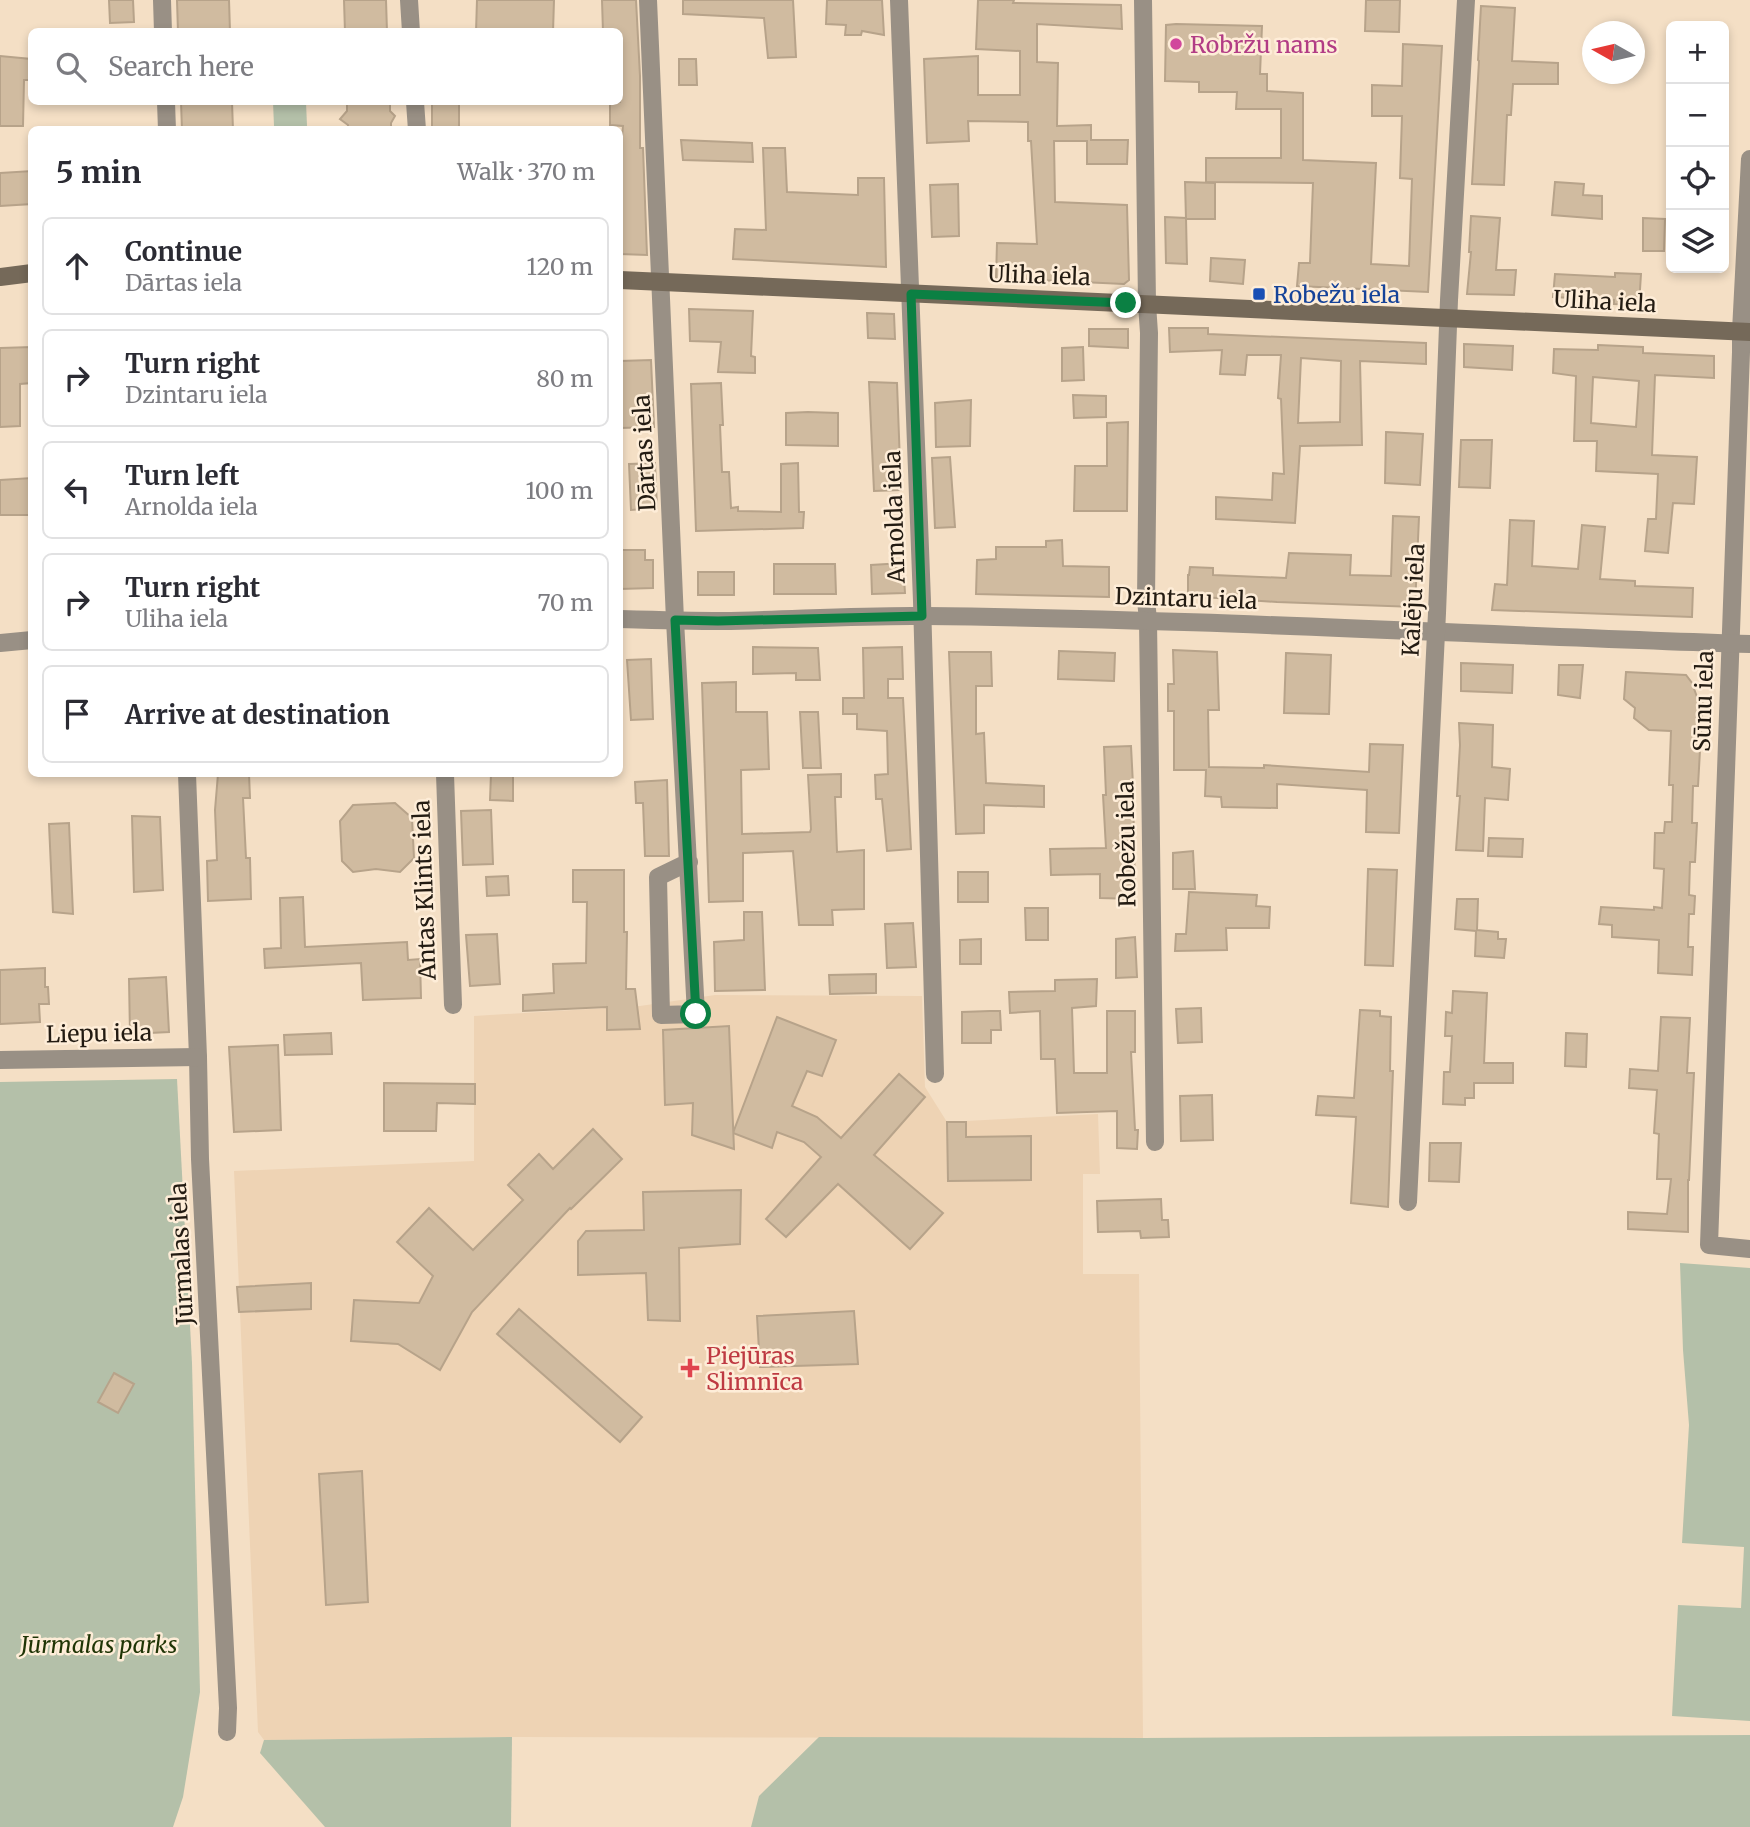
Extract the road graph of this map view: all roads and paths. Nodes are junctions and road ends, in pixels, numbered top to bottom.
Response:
1 (162, 0) edge
2 (409, 0) edge
3 (648, 0) edge
4 (899, 0) edge
5 (1143, 0) edge
6 (1466, 0) edge
7 (163, 28) edge
8 (411, 28) edge
9 (166, 105) edge
10 (415, 105) edge
11 (167, 126) edge
12 (417, 126) edge
13 (1750, 159) edge
14 (28, 273) edge
15 (0, 276) edge
16 (623, 280) edge
17 (660, 282) junction
18 (911, 294) junction
19 (1147, 304) junction
20 (1449, 318) junction
21 (1745, 332) edge
22 (922, 616) junction
23 (623, 619) edge
24 (675, 620) junction
25 (1148, 620) junction
26 (1436, 632) junction
27 (28, 640) edge
28 (0, 643) edge
29 (1730, 643) junction
30 (1750, 644) edge
31 (187, 777) edge
32 (445, 777) edge
33 (689, 862) junction
34 (453, 1005) dead end
35 (198, 1057) junction
36 (0, 1059) edge
37 (935, 1073) dead end
38 (1154, 1142) dead end
39 (1408, 1202) dead end
40 (1750, 1248) edge
41 (227, 1732) dead end

1 - 7 street
2 - 8 street
3 - 17 street, Dārtas iela
4 - 18 street, Arnolda iela
5 - 19 street, Robežu iela
6 - 20 street, Kalēju iela
9 - 11 street
10 - 12 street
13 - 21 street, Sūnu iela
14 - 15 main road
16 - 17 main road, Uliha iela
17 - 18 main road, Uliha iela
17 - 24 street, Dārtas iela
18 - 19 main road, Uliha iela
18 - 22 street, Arnolda iela
19 - 20 main road, Uliha iela
19 - 25 street, Robežu iela
20 - 21 main road, Uliha iela
20 - 26 street, Kalēju iela
21 - 29 street, Sūnu iela
22 - 24 street, Dzintaru iela
22 - 25 street, Dzintaru iela
22 - 37 street, Arnolda iela
23 - 24 street, Dzintaru iela
24 - 33 street, Dārtas iela
25 - 26 street, Dzintaru iela
25 - 38 street, Robežu iela
26 - 29 street, Dzintaru iela
26 - 39 street, Kalēju iela
27 - 28 street
29 - 30 street, Dzintaru iela
29 - 40 street, Sūnu iela
31 - 35 street, Jūrmalas iela
32 - 34 street, Antas Klints iela
33 - 33 street, Dārtas iela
35 - 36 street, Liepu iela
35 - 41 street, Jūrmalas iela

